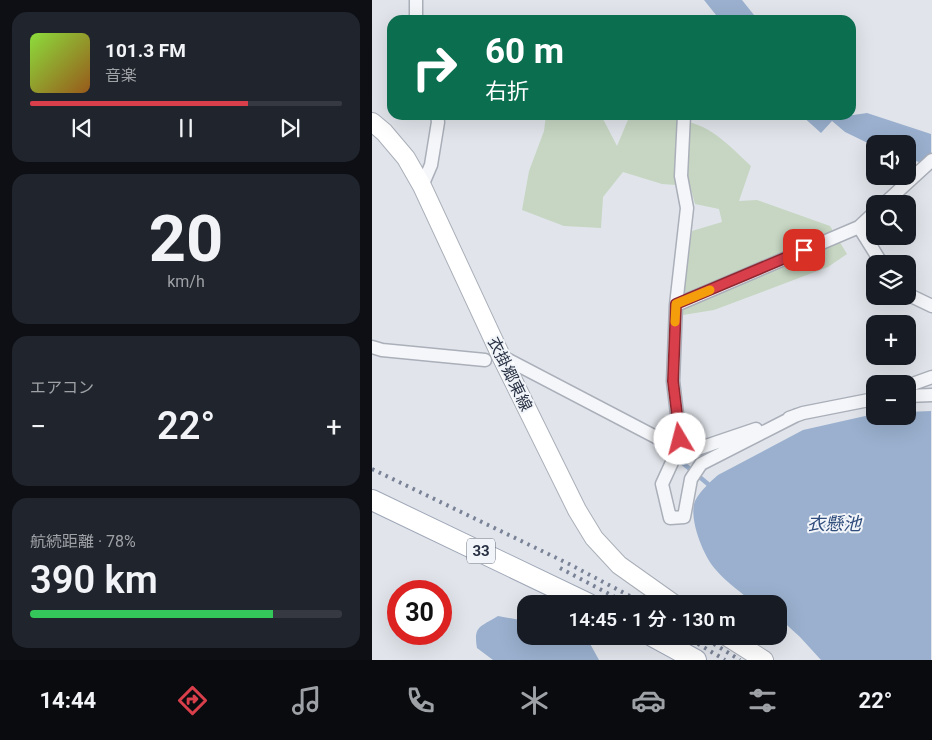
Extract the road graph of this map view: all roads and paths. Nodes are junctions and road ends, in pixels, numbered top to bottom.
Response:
1 (416, 0) edge
2 (416, 15) edge
3 (438, 120) edge
4 (684, 120) edge
5 (372, 122) edge
6 (932, 160) edge
7 (422, 186) junction
8 (894, 195) edge
9 (866, 220) edge
10 (859, 227) junction
11 (876, 255) edge
12 (916, 298) edge
13 (676, 304) junction
14 (932, 306) edge
15 (372, 347) edge
16 (493, 358) junction
17 (932, 377) edge
18 (916, 383) edge
19 (932, 395) edge
20 (916, 396) edge
21 (866, 401) edge
22 (796, 415) junction
23 (676, 447) junction
24 (372, 500) edge
25 (570, 595) edge
26 (661, 595) edge
27 (668, 645) edge
28 (740, 645) edge
29 (696, 660) edge
30 (764, 660) edge

1 - 2 street
3 - 7 street
4 - 13 street
5 - 7 main road, 衣掛郷東線
6 - 8 street
7 - 16 main road, 衣掛郷東線
9 - 10 street
10 - 11 street
10 - 13 street
12 - 14 street
13 - 23 street
15 - 16 street
16 - 23 street
16 - 26 main road, 衣掛郷東線
17 - 18 street
19 - 20 street
21 - 22 street
22 - 23 street
22 - 23 street
24 - 25 main road, 33
27 - 29 main road
28 - 30 main road

